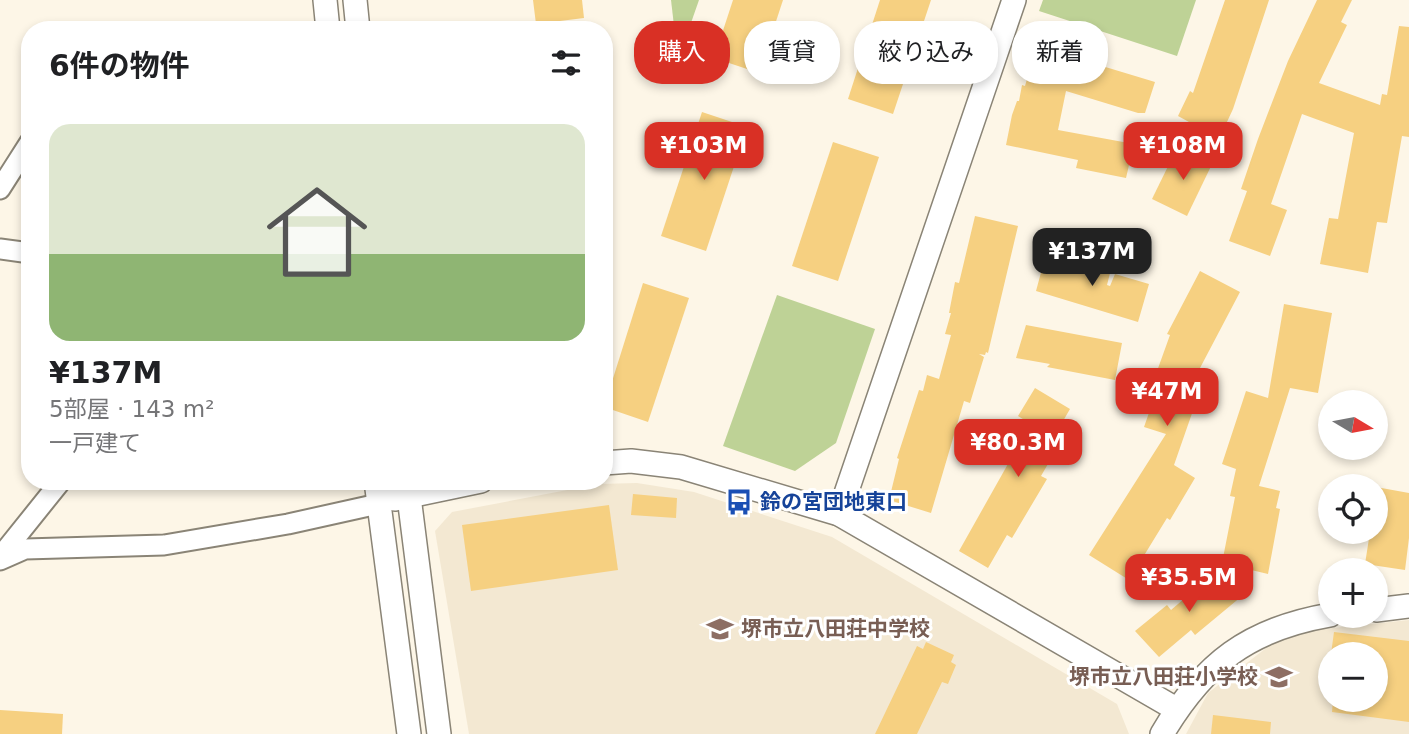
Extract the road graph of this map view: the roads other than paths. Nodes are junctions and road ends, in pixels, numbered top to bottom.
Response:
1 (325, 0) edge
2 (355, 0) edge
3 (1014, 0) edge
4 (327, 21) edge
5 (357, 21) edge
6 (21, 156) edge
7 (0, 188) edge
8 (0, 249) edge
9 (21, 252) edge
10 (613, 462) edge
11 (54, 490) edge
12 (400, 490) edge
13 (408, 490) edge
14 (377, 493) edge
15 (839, 514) junction
16 (0, 558) edge
17 (1409, 606) edge
18 (1388, 609) edge
19 (1318, 617) edge
20 (1176, 709) junction
21 (409, 734) edge
22 (439, 734) edge
23 (1162, 734) edge

1 - 4 street
2 - 5 street
3 - 15 street
6 - 7 street
8 - 9 street
10 - 15 street
11 - 16 street
12 - 14 street
13 - 22 street
14 - 16 street
14 - 21 street
15 - 20 street
17 - 18 street
19 - 20 street
20 - 23 street

